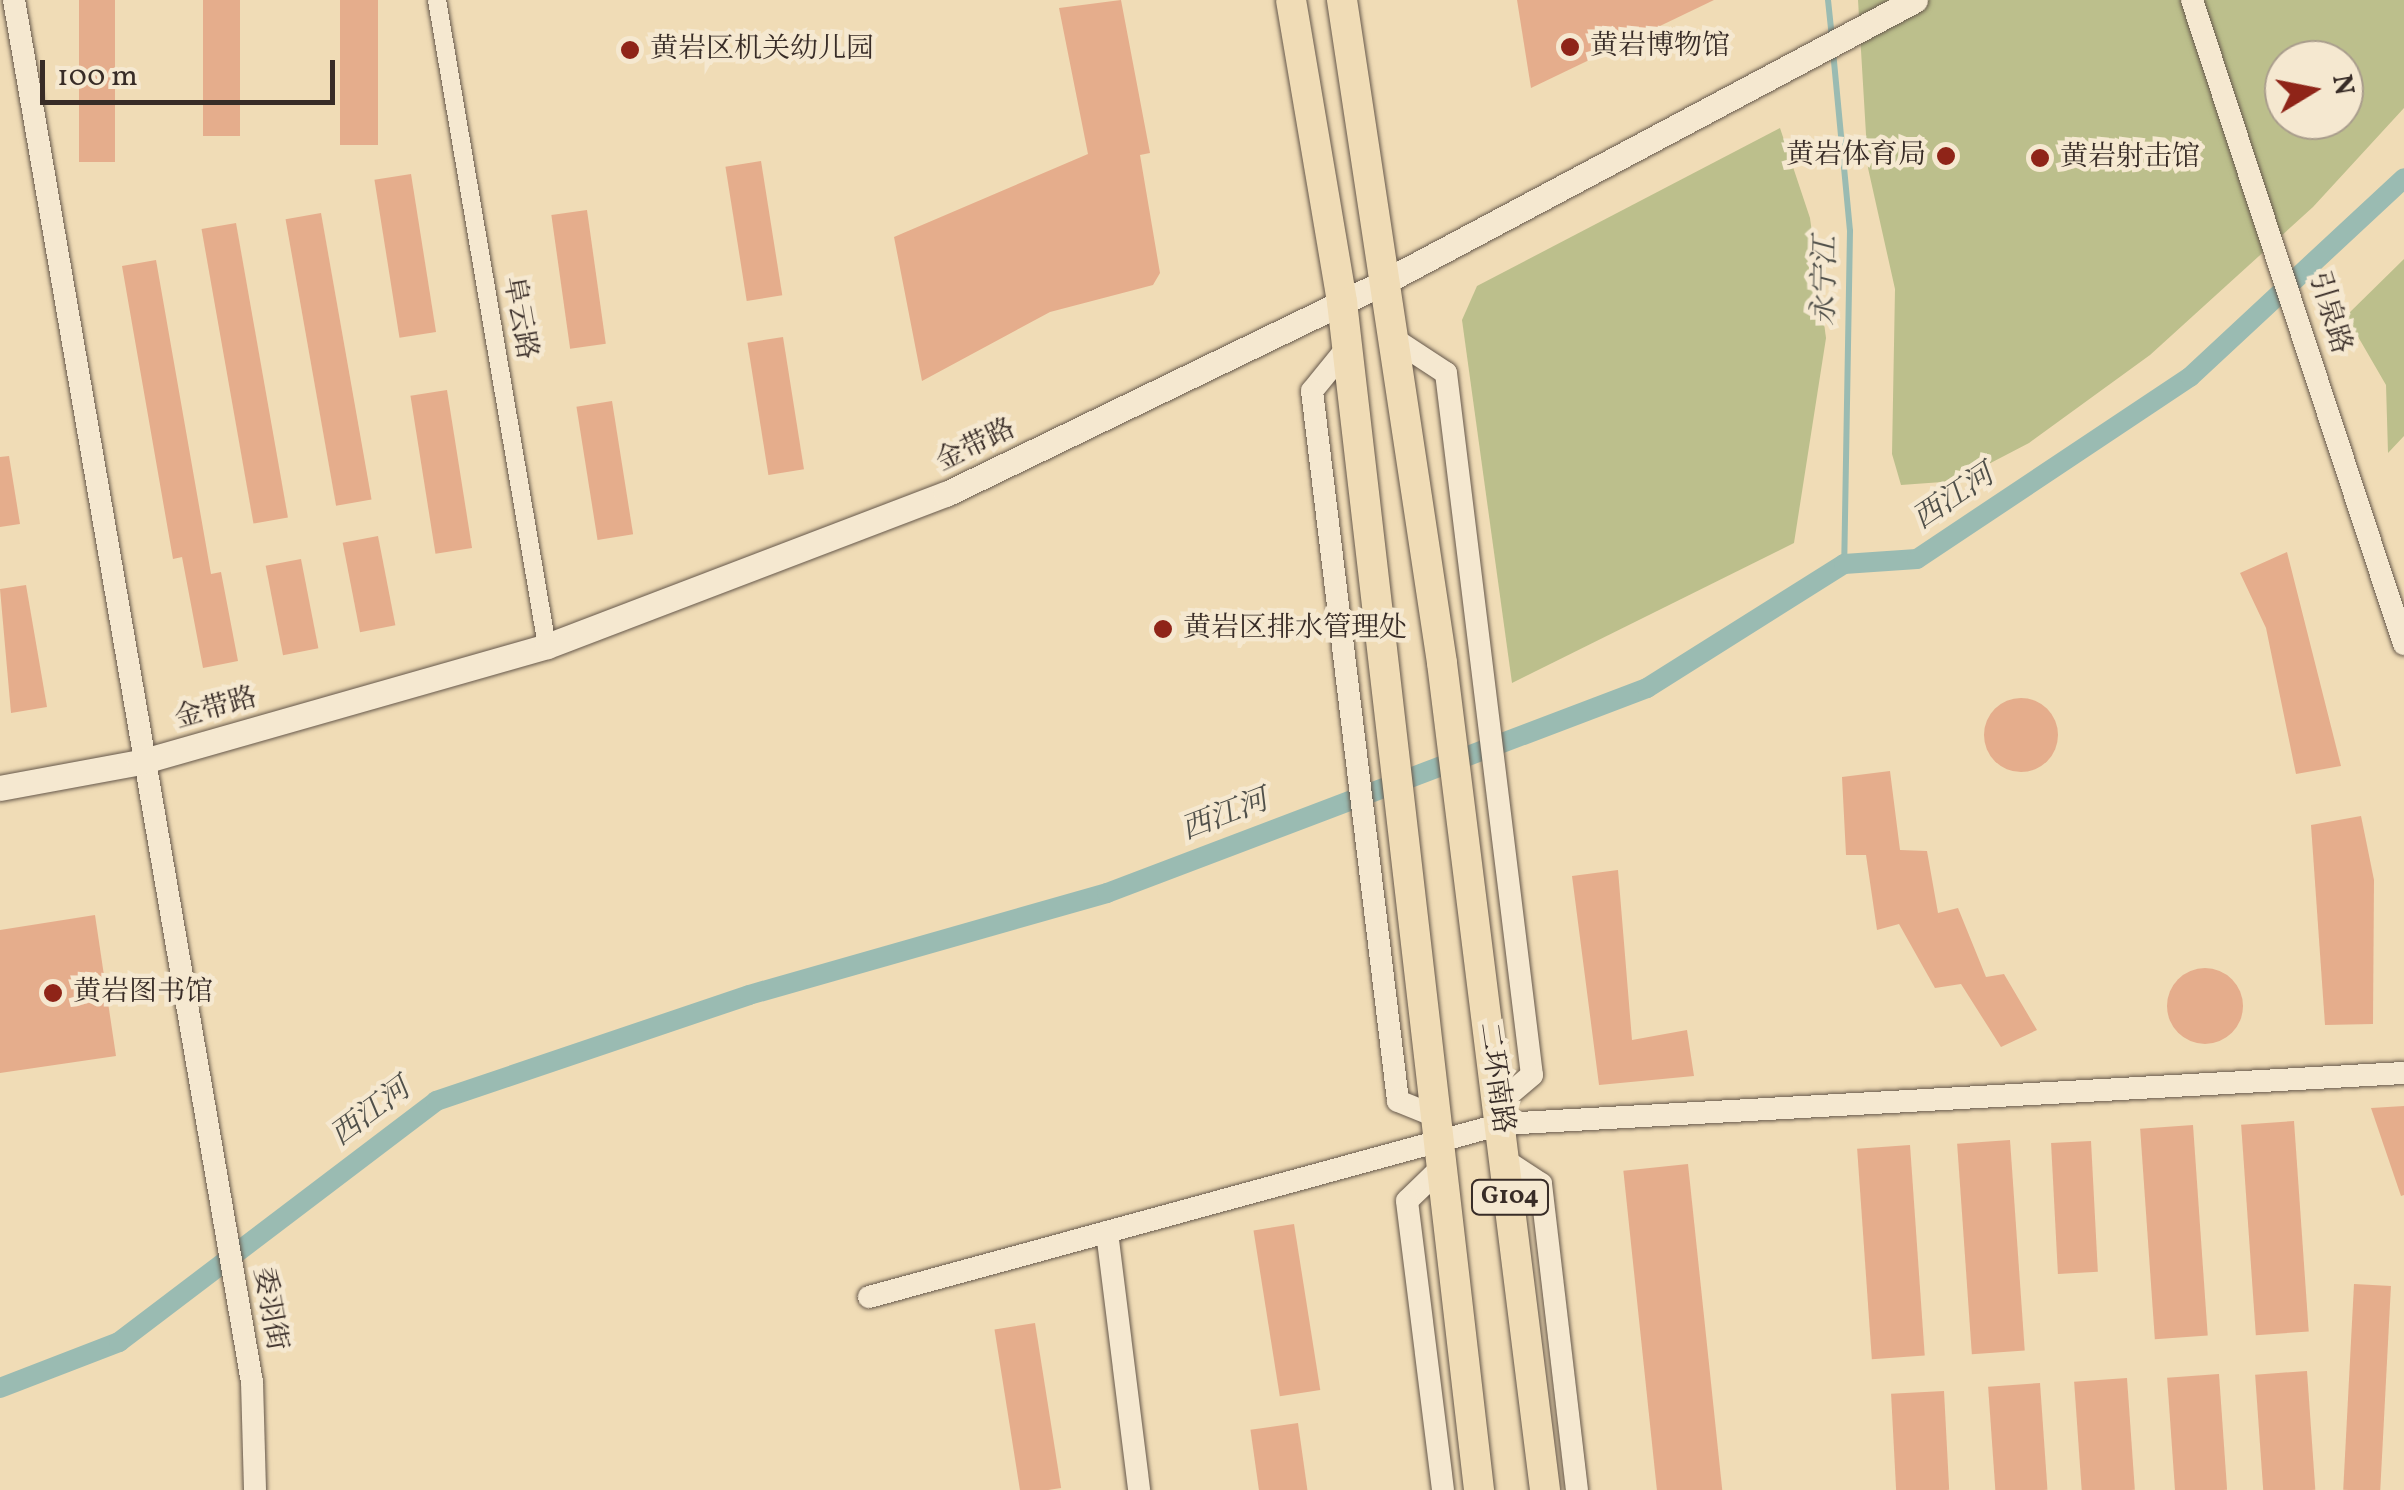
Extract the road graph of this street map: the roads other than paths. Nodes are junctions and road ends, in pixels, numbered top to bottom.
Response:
1 (14, 0) edge
2 (437, 0) edge
3 (1291, 0) edge
4 (1342, 0) edge
5 (1915, 0) edge
6 (2192, 0) edge
7 (1386, 281) junction
8 (1342, 302) junction
9 (1394, 339) junction
10 (1347, 348) junction
11 (2404, 644) edge
12 (547, 646) junction
13 (140, 762) junction
14 (0, 788) edge
15 (2404, 1073) edge
16 (1500, 1113) junction
17 (1438, 1142) junction
18 (1506, 1161) junction
19 (1107, 1232) junction
20 (869, 1297) dead end
21 (255, 1490) edge
22 (1139, 1490) edge
23 (1443, 1490) edge
24 (1479, 1490) edge
25 (1546, 1490) edge
26 (1578, 1490) edge

1 - 13 street, 委羽街
2 - 12 street, 阜云路
3 - 8 highway
4 - 7 highway, 二环南路
5 - 7 main road, 金带路
6 - 11 street, 引泉路
7 - 8 main road, 金带路
7 - 9 highway, 二环南路
8 - 10 highway
8 - 12 main road, 金带路
9 - 16 highway, 二环南路 / G104
9 - 16 street
10 - 17 highway, G104
10 - 17 street
12 - 13 main road, 金带路
13 - 14 main road, 金带路
13 - 21 street, 委羽街
15 - 16 street
16 - 17 street
16 - 18 highway, 二环南路 / G104
17 - 19 street
17 - 23 street
17 - 24 highway, G104
18 - 25 highway, 二环南路 / G104
18 - 26 street
19 - 20 street
19 - 22 street

